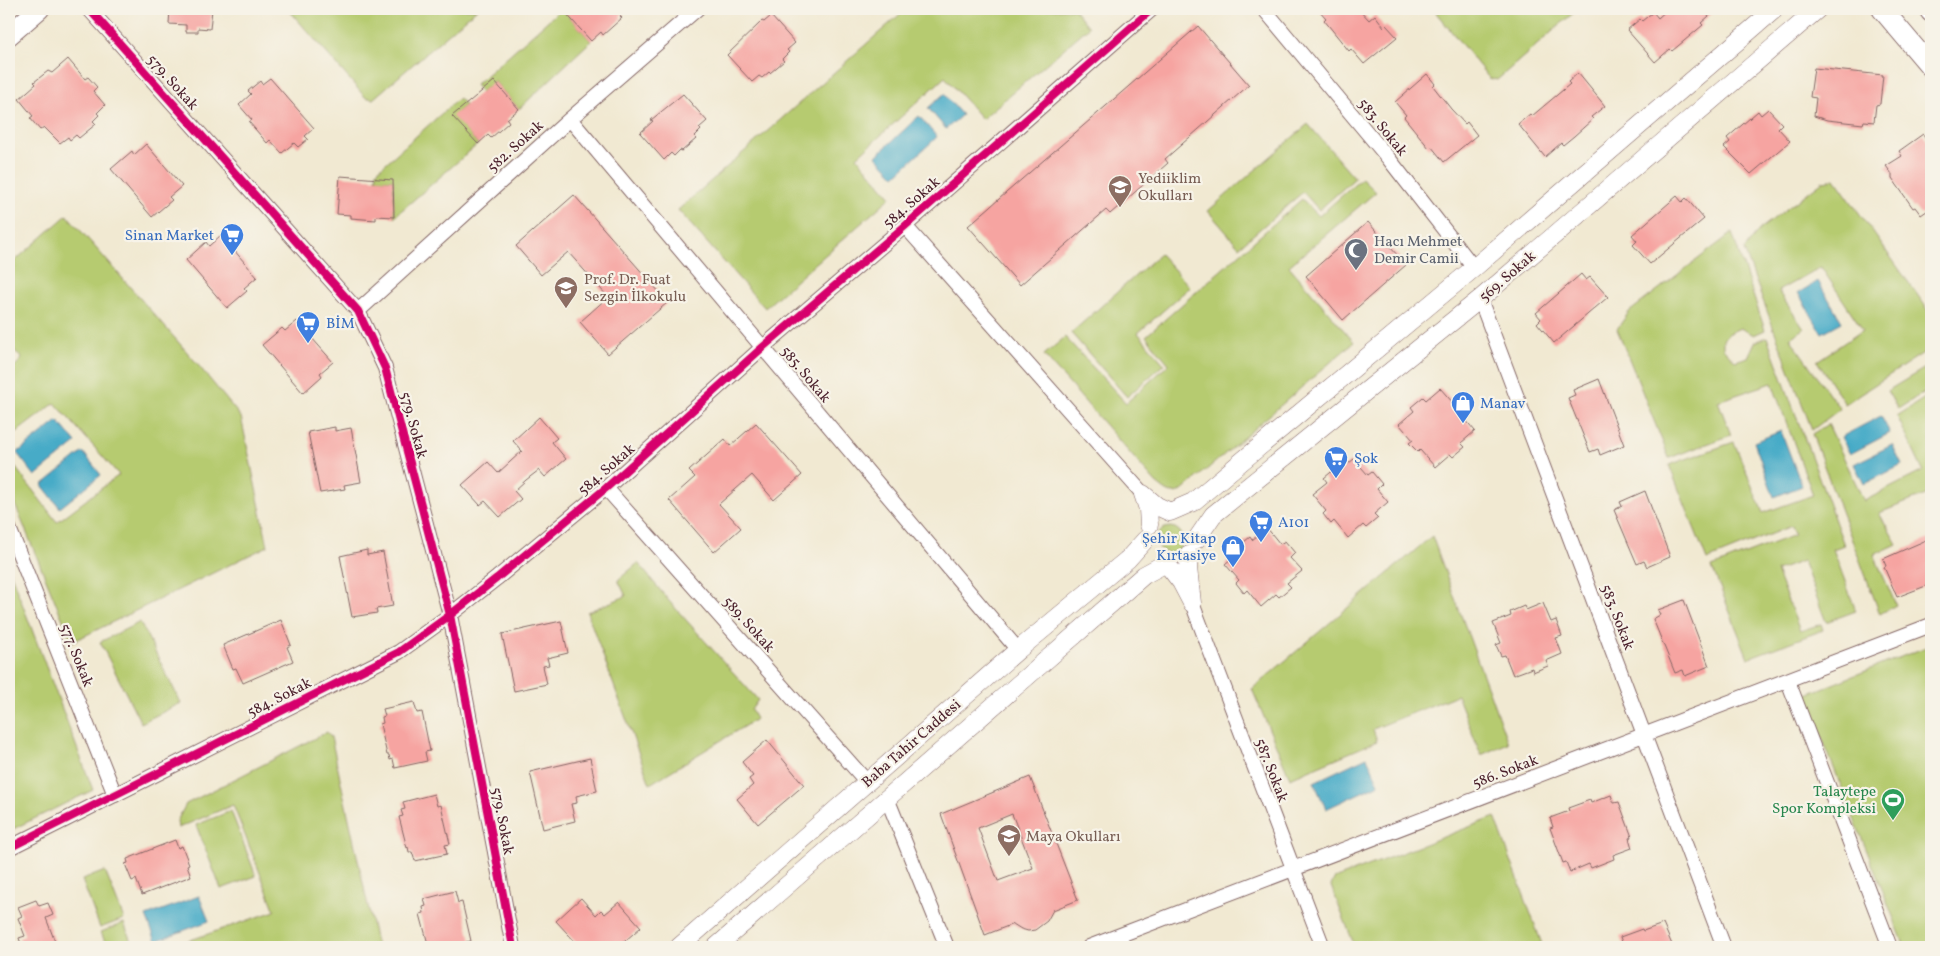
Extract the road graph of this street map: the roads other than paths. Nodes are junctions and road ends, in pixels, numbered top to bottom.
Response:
1 (39, 9) edge
2 (89, 9) edge
3 (697, 9) edge
4 (1152, 9) edge
5 (1264, 9) edge
6 (1775, 9) edge
7 (1818, 9) edge
8 (1882, 9) edge
9 (9, 35) edge
10 (1931, 67) edge
11 (570, 119) junction
12 (905, 226) junction
13 (1474, 268) junction
14 (1480, 299) junction
15 (358, 311) junction
16 (763, 347) junction
17 (606, 488) junction
18 (1142, 494) junction
19 (1170, 512) junction
20 (9, 528) edge
21 (1147, 532) junction
22 (1192, 548) junction
23 (1166, 563) junction
24 (1192, 603) junction
25 (450, 615) junction
26 (1931, 625) edge
27 (1018, 650) junction
28 (1788, 681) junction
29 (1645, 735) junction
30 (867, 782) junction
31 (115, 795) junction
32 (887, 798) junction
33 (9, 848) edge
34 (1292, 869) junction
35 (513, 947) edge
36 (679, 947) edge
37 (716, 947) edge
38 (946, 947) edge
39 (1089, 947) edge
40 (1323, 947) edge
41 (1724, 947) edge
42 (1890, 947) edge

1 - 9 main road
2 - 15 street, 579. Sokak
3 - 11 street, 582. Sokak
4 - 12 street, 584. Sokak
5 - 13 street, 583. Sokak
6 - 13 street
7 - 14 street, 569. Sokak
8 - 10 main road
11 - 15 street, 582. Sokak
11 - 16 street, 585. Sokak
12 - 16 street, 584. Sokak
12 - 18 street
13 - 19 street
14 - 22 street, 569. Sokak
14 - 29 street, 583. Sokak
15 - 25 street, 579. Sokak
16 - 17 street, 584. Sokak
16 - 27 street, 585. Sokak
17 - 25 street, 584. Sokak
17 - 30 street, 589. Sokak
18 - 19 street
18 - 21 street
19 - 21 street
19 - 22 street
20 - 31 street, 577. Sokak
21 - 23 street
21 - 27 street, Baba Tahir Caddesi
22 - 23 street
22 - 24 street
23 - 24 street
23 - 32 street, Baba Tahir Caddesi
24 - 34 street, 587. Sokak
25 - 31 street, 584. Sokak
25 - 35 street, 579. Sokak
26 - 28 street, 586. Sokak
27 - 30 street, Baba Tahir Caddesi
28 - 29 street, 586. Sokak
28 - 42 street
29 - 34 street, 586. Sokak
29 - 41 street, 583. Sokak
30 - 36 street, Baba Tahir Caddesi
31 - 33 street, 584. Sokak
32 - 37 street, Baba Tahir Caddesi
32 - 38 street
34 - 39 street, 586. Sokak
34 - 40 street, 587. Sokak

